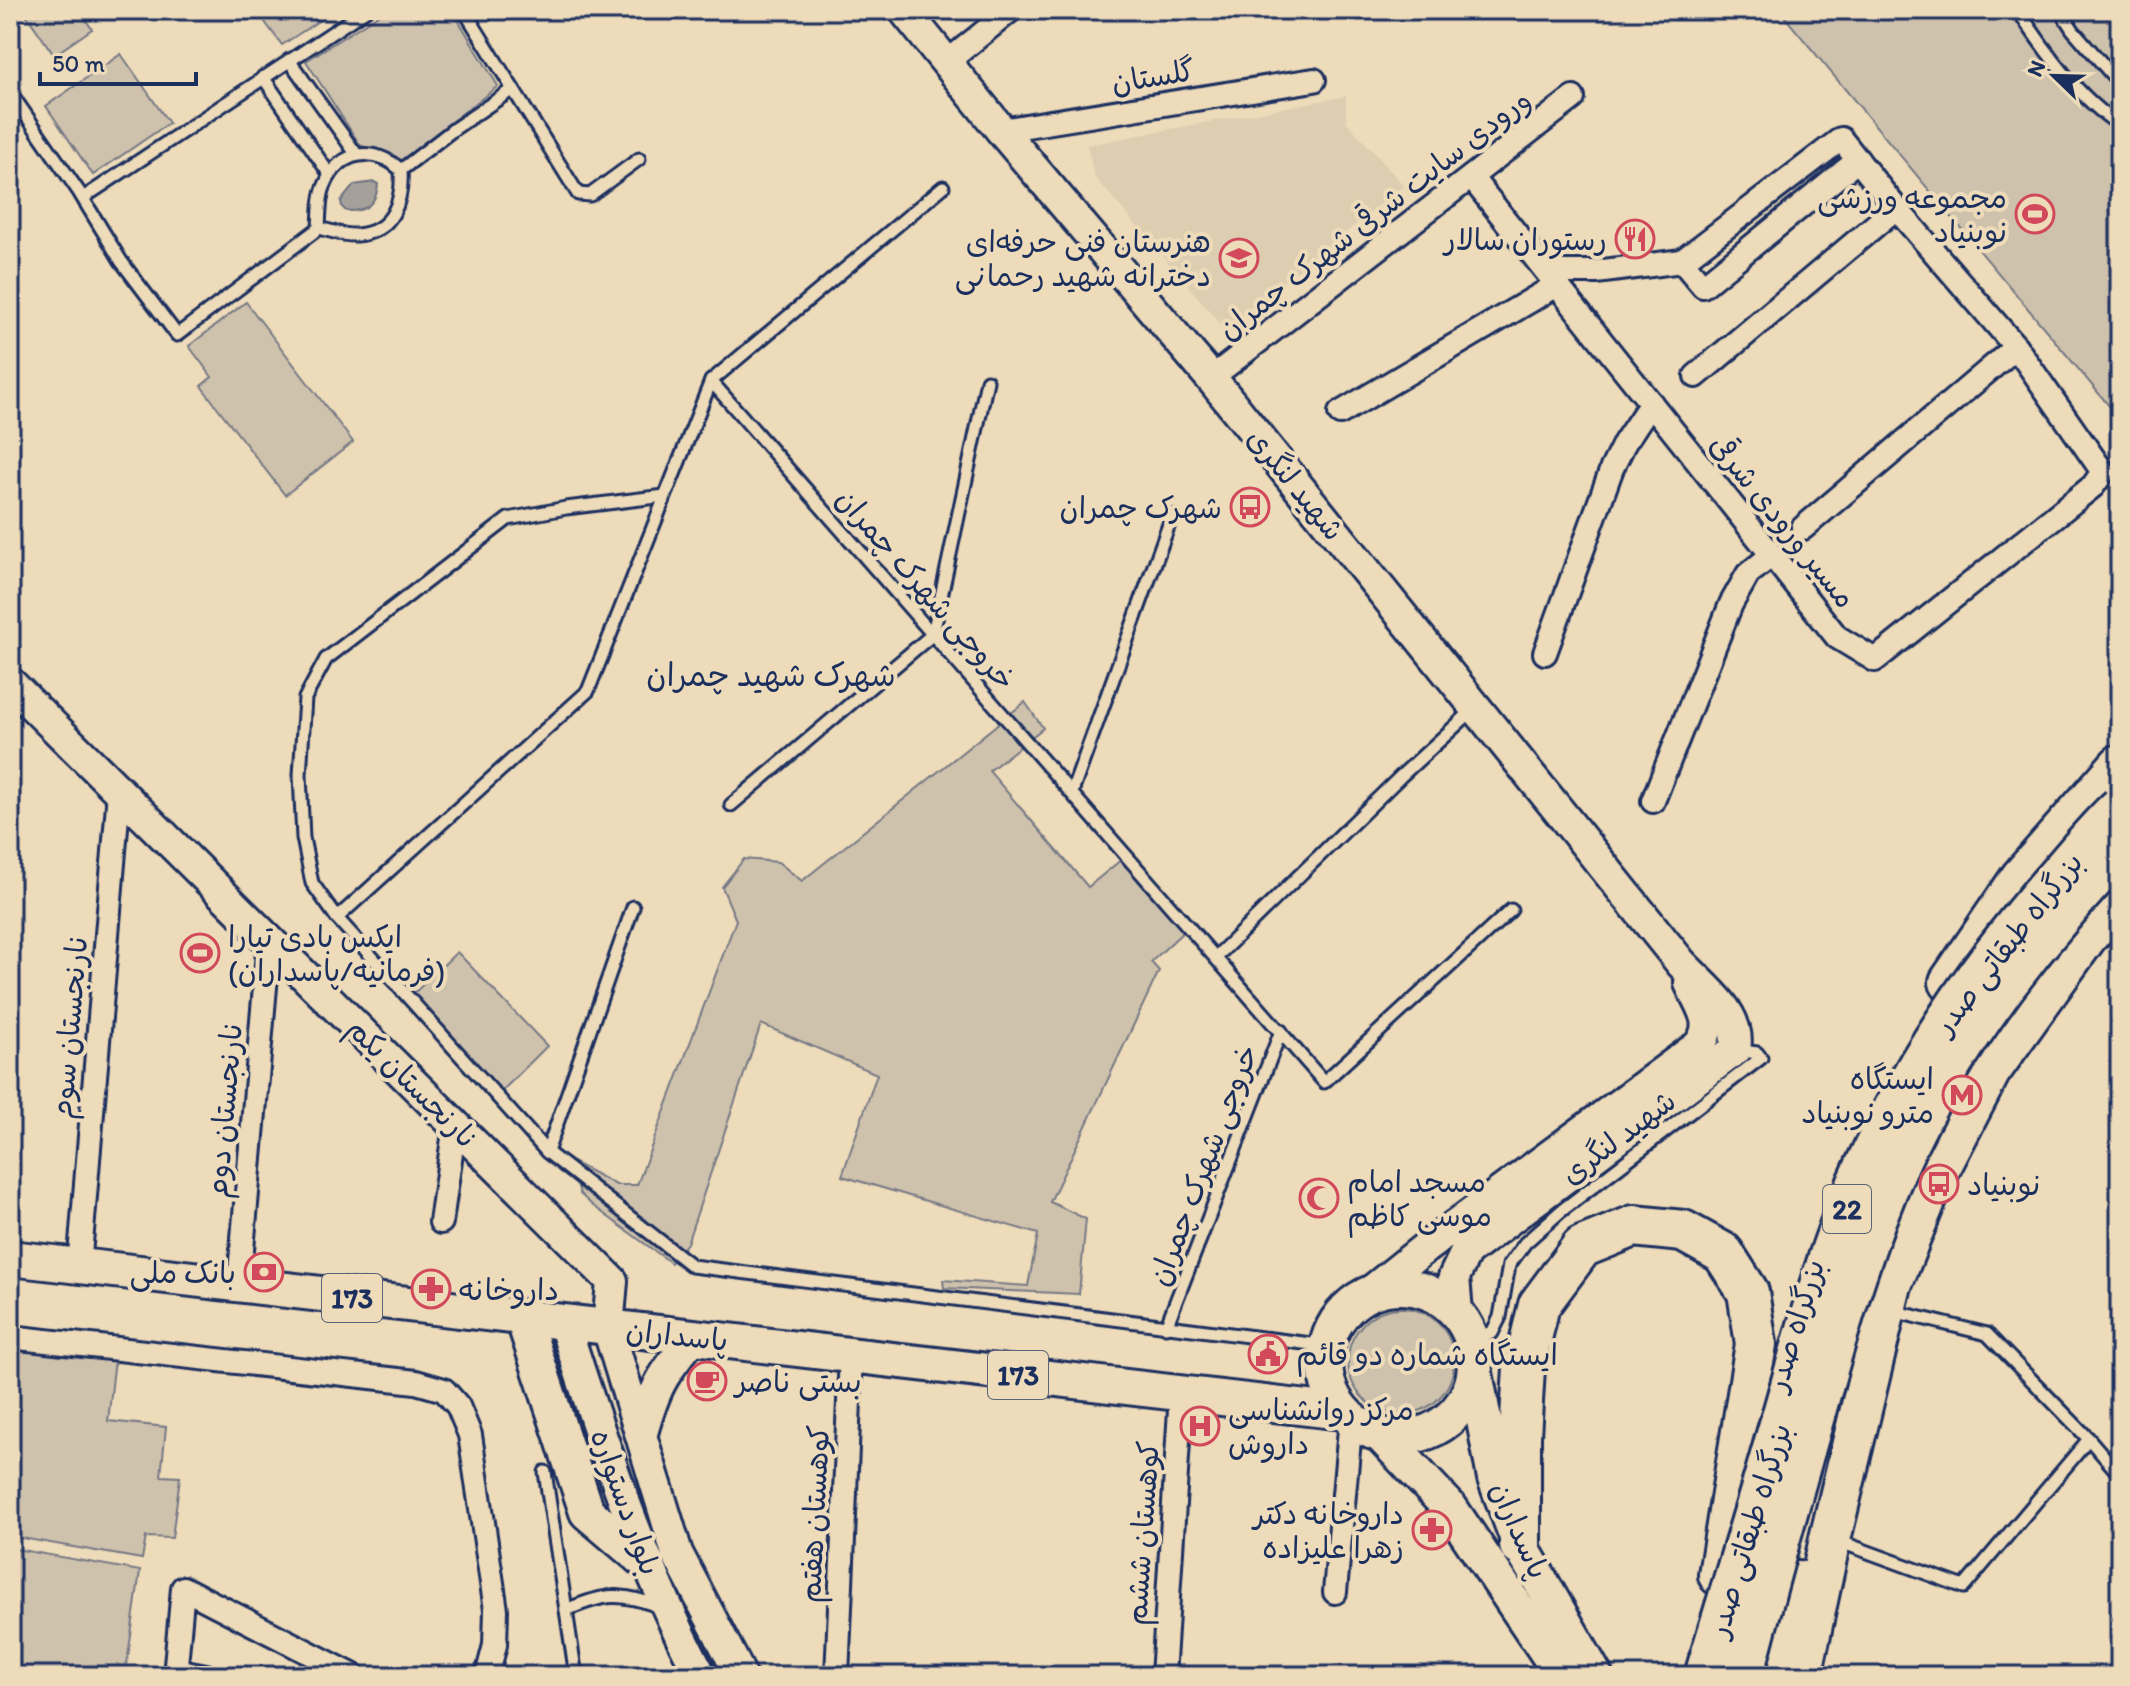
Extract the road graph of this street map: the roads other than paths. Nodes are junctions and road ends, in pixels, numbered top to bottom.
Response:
1 (366, 10) edge
2 (464, 10) edge
3 (904, 10) edge
4 (1011, 10) edge
5 (2018, 10) edge
6 (2060, 10) edge
7 (289, 60) junction
8 (947, 62) junction
9 (263, 77) junction
10 (1314, 80) dead end
11 (2120, 84) edge
12 (513, 89) junction
13 (10, 92) edge
14 (1573, 98) dead end
15 (2120, 125) edge
16 (1001, 130) junction
17 (357, 155) junction
18 (639, 159) dead end
19 (1858, 160) junction
20 (401, 170) junction
21 (330, 175) junction
22 (1471, 177) junction
23 (943, 187) dead end
24 (83, 198) junction
25 (1896, 208) junction
26 (319, 228) junction
27 (1682, 261) junction
28 (1552, 278) junction
29 (2016, 347) junction
30 (1696, 376) dead end
31 (1211, 378) junction
32 (711, 381) junction
33 (987, 381) dead end
34 (1651, 403) junction
35 (1340, 413) dead end
36 (665, 496) junction
37 (1172, 516) dead end
38 (1803, 528) dead end
39 (1772, 555) junction
40 (933, 634) junction
41 (1545, 653) dead end
42 (10, 683) edge
43 (1475, 707) junction
44 (2120, 765) edge
45 (119, 792) junction
46 (1072, 792) junction
47 (1653, 801) dead end
48 (731, 805) dead end
49 (2120, 807) edge
50 (2120, 851) edge
51 (2120, 876) edge
52 (2120, 899) edge
53 (633, 907) dead end
54 (1511, 910) dead end
55 (337, 918) junction
56 (269, 941) junction
57 (1216, 957) junction
58 (1681, 963) junction
59 (1281, 1031) junction
60 (1735, 1050) junction
61 (455, 1125) junction
62 (547, 1152) junction
63 (441, 1222) dead end
64 (1425, 1248) junction
65 (1466, 1252) junction
66 (10, 1258) edge
67 (79, 1267) junction
68 (239, 1284) junction
69 (1369, 1293) junction
70 (1888, 1296) junction
71 (1461, 1317) junction
72 (523, 1318) junction
73 (564, 1323) junction
74 (1166, 1327) junction
75 (608, 1328) junction
76 (10, 1337) edge
77 (694, 1337) junction
78 (1327, 1346) junction
79 (851, 1355) junction
80 (1475, 1373) junction
81 (1181, 1394) junction
82 (629, 1396) junction
83 (590, 1405) junction
84 (1347, 1415) junction
85 (642, 1433) junction
86 (1382, 1436) junction
87 (2089, 1439) junction
88 (545, 1472) dead end
89 (2120, 1475) edge
90 (1830, 1539) junction
91 (1506, 1556) junction
92 (647, 1563) junction
93 (1719, 1575) junction
94 (1335, 1592) dead end
95 (666, 1609) junction
96 (566, 1610) junction
97 (175, 1673) edge
98 (700, 1675) edge
99 (206, 1676) edge
100 (354, 1676) edge
101 (487, 1676) edge
102 (576, 1676) edge
103 (741, 1676) edge
104 (837, 1676) edge
105 (1163, 1676) edge
106 (1563, 1676) edge
107 (1595, 1676) edge
108 (1691, 1676) edge
109 (1705, 1676) edge
110 (1743, 1676) edge
111 (1752, 1676) edge
112 (1768, 1676) edge
113 (1801, 1676) edge

1 - 7 lane
2 - 12 lane
3 - 8 main road, شهید لنگری
4 - 8 street
5 - 15 lane
6 - 11 lane
7 - 9 lane
7 - 17 lane
8 - 16 main road, شهید لنگری
9 - 21 lane
9 - 24 lane
10 - 16 street, گلستان
12 - 18 lane
12 - 20 lane
13 - 24 lane
14 - 22 street, ورودی سایت شرقی شهرک چمران
16 - 31 main road, شهید لنگری
17 - 20 lane
17 - 21 lane
19 - 25 street
19 - 27 street
19 - 27 street
20 - 26 lane
21 - 26 lane
22 - 28 street, مسیر ورودی شرقی
22 - 31 street, ورودی سایت شرقی شهرک چمران
23 - 32 lane
24 - 26 lane
25 - 29 street
25 - 30 street
27 - 28 street
28 - 34 street, مسیر ورودی شرقی
28 - 35 street
29 - 38 street
29 - 39 street, مسیر ورودی شرقی
31 - 43 main road, شهید لنگری
32 - 36 lane
32 - 40 lane, خروجی شهرک چمران
33 - 40 lane
34 - 39 street, مسیر ورودی شرقی
34 - 41 street
36 - 55 lane
36 - 55 lane, خروجی شهرک چمران
37 - 46 lane
39 - 47 street
40 - 46 lane, خروجی شهرک چمران
40 - 48 lane
42 - 45 main road, نارنجستان یکم
43 - 57 lane
43 - 58 main road, شهید لنگری
44 - 93 highway, بزرگراه صدر
45 - 56 main road, نارنجستان یکم
45 - 67 street, نارنجستان سوم
46 - 57 lane, خروجی شهرک چمران
49 - 109 highway, بزرگراه طبقاتی صدر / 22, bridge
50 - 110 highway, بزرگراه طبقاتی صدر / 22, bridge
51 - 111 highway, بزرگراه صدر
52 - 70 highway
53 - 62 lane
54 - 59 lane
55 - 62 lane, خروجی شهرک چمران
56 - 61 main road, نارنجستان یکم
56 - 68 street, نارنجستان دوم
57 - 59 lane, خروجی شهرک چمران
58 - 60 main road, شهید لنگری
58 - 64 main road, شهید لنگری
59 - 74 lane, خروجی شهرک چمران
60 - 65 main road, شهید لنگری
60 - 71 lane
61 - 63 street
61 - 75 main road, نارنجستان یکم
62 - 74 lane, خروجی شهرک چمران
64 - 65 main road, شهید لنگری
64 - 69 main road, شهید لنگری
65 - 71 main road
66 - 67 main road, پاسداران / 173
67 - 68 main road, پاسداران / 173
68 - 72 main road, پاسداران / 173
69 - 71 main road
69 - 78 main road
70 - 87 lane
70 - 90 highway
70 - 112 highway
71 - 80 main road
72 - 73 main road, پاسداران / 173
72 - 92 main road
73 - 75 main road, پاسداران / 173
73 - 83 main road, بلوار دستواره
74 - 78 lane
75 - 77 main road, پاسداران / 173
75 - 82 main road, بلوار دستواره
76 - 101 street
77 - 79 main road, پاسداران / 173
77 - 85 main road
78 - 84 main road
79 - 81 main road, پاسداران / 173
79 - 104 street, کوهستان هفتم
80 - 86 main road
80 - 91 main road, پاسداران
81 - 84 main road, پاسداران / 173
81 - 105 street, کوهستان ششم
82 - 83 main road
82 - 85 main road, بلوار دستواره
83 - 92 main road, بلوار دستواره
84 - 86 main road
84 - 94 street
85 - 103 main road, بلوار دستواره
86 - 91 main road, پاسداران
87 - 89 lane
87 - 90 lane
88 - 96 lane
90 - 113 highway
91 - 93 highway
91 - 106 main road, پاسداران
91 - 107 main road, پاسداران
92 - 95 main road, بلوار دستواره
93 - 108 highway, بزرگراه صدر
95 - 96 lane
95 - 98 main road, بلوار دستواره
96 - 102 lane
97 - 99 street
97 - 100 street

